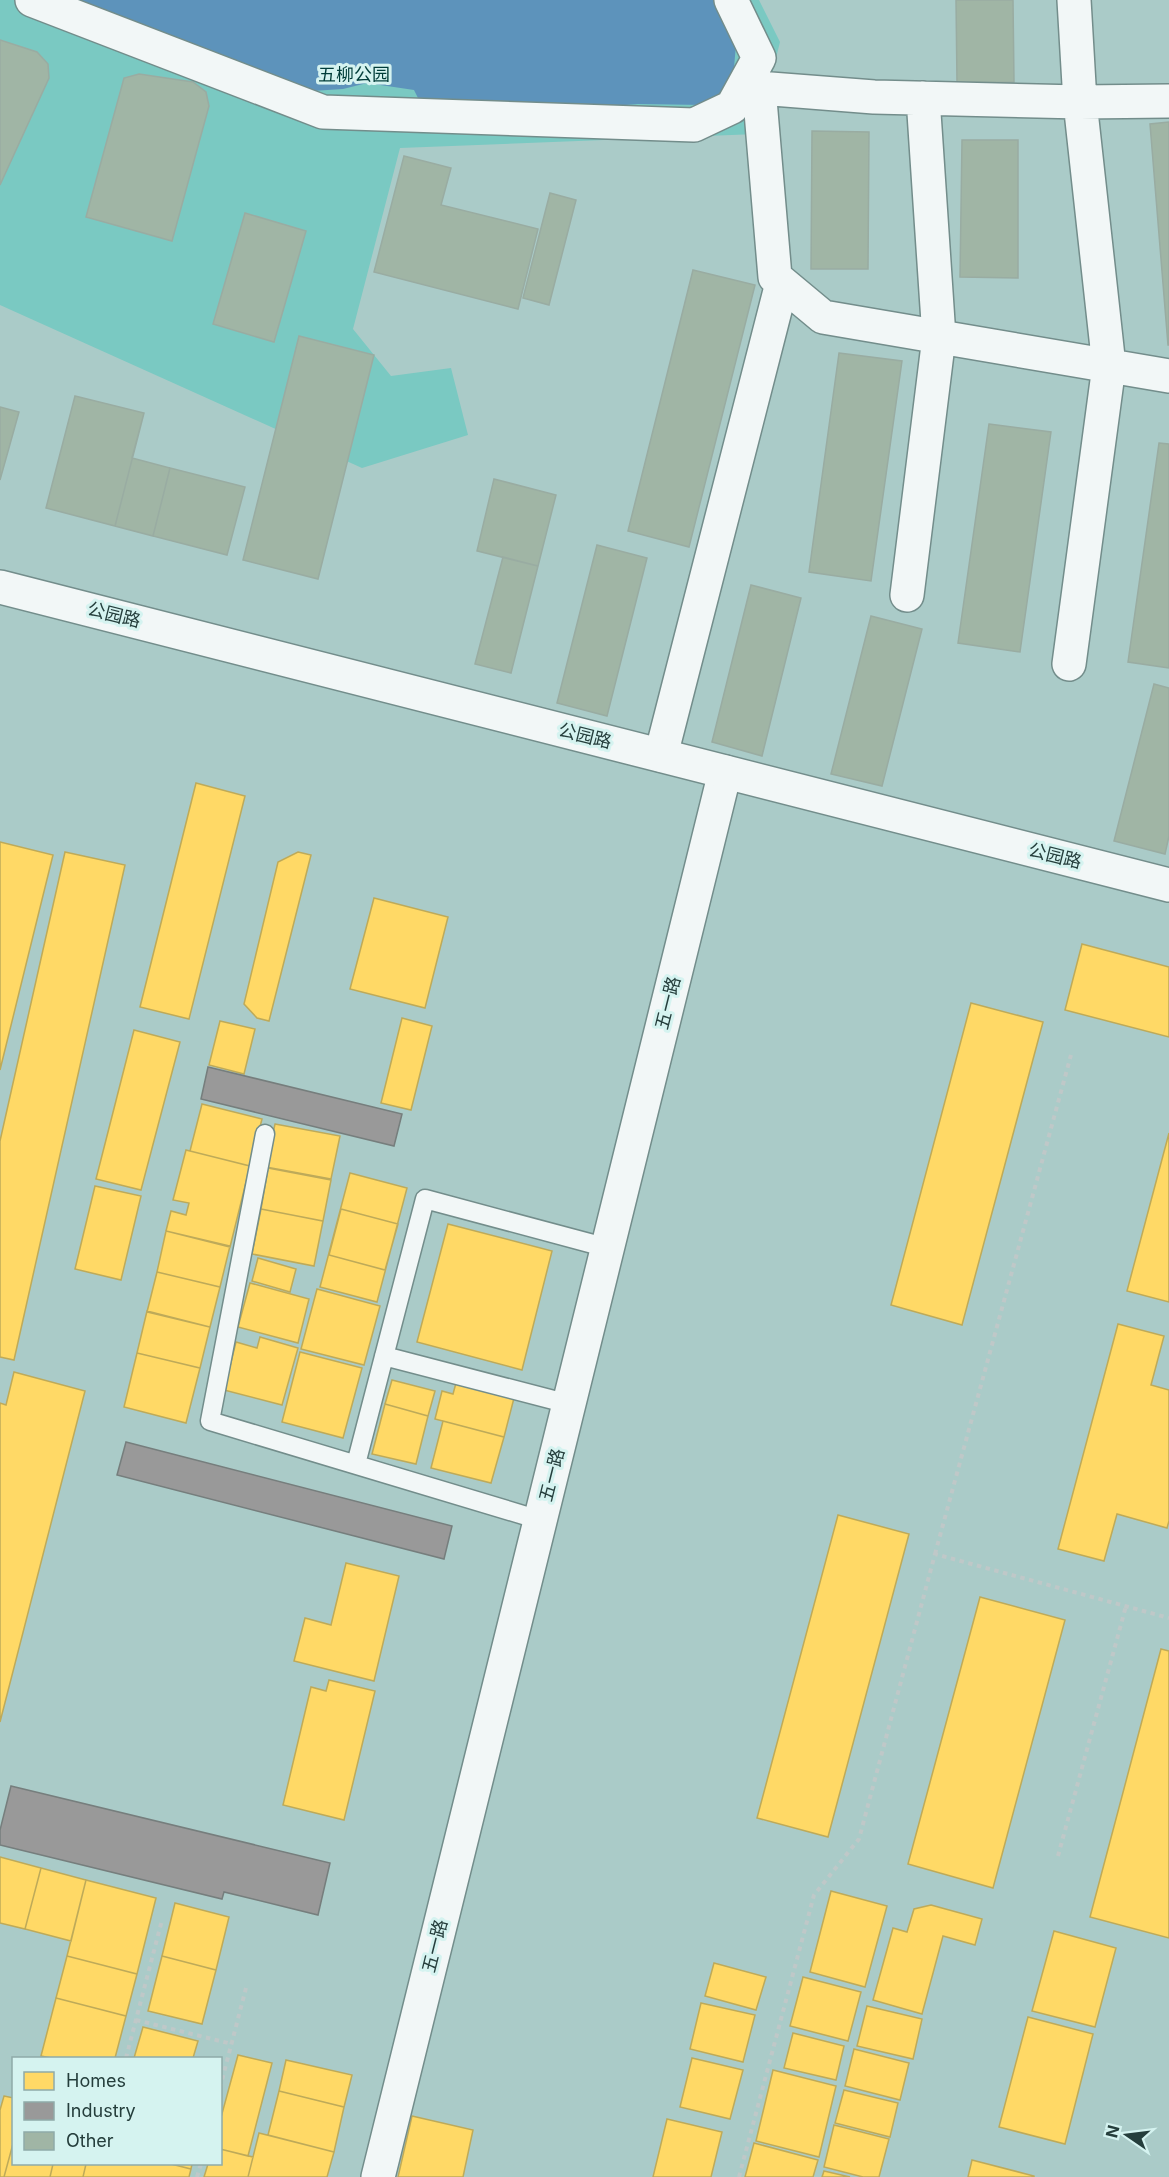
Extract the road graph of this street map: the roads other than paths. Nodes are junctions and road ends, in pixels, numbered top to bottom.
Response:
1 (32, 0) edge
2 (731, 0) edge
3 (1074, 0) edge
4 (923, 98) junction
5 (1169, 101) edge
6 (1080, 102) junction
7 (782, 283) junction
8 (939, 337) junction
9 (1109, 366) junction
10 (1169, 376) edge
11 (0, 587) edge
12 (907, 595) dead end
13 (0, 610) edge
14 (1069, 664) dead end
15 (661, 756) junction
16 (722, 781) junction
17 (1169, 885) edge
18 (1169, 903) edge
19 (265, 1134) dead end
20 (608, 1248) junction
21 (384, 1356) junction
22 (569, 1404) junction
23 (356, 1464) junction
24 (540, 1520) junction
25 (378, 2177) edge

1 - 2 street
3 - 6 street
4 - 6 street
4 - 7 street
4 - 8 street
5 - 6 street
6 - 9 street
7 - 8 street
7 - 15 street
8 - 9 street
8 - 12 street
9 - 10 street
9 - 14 street
11 - 15 street, 公园路
13 - 16 street
15 - 16 street, 公园路
16 - 17 street, 公园路
16 - 18 street
16 - 20 street, 五一路
19 - 23 lane
20 - 21 lane
20 - 22 street, 五一路
21 - 22 lane
21 - 23 lane
22 - 24 street, 五一路
23 - 24 lane
24 - 25 street, 五一路

